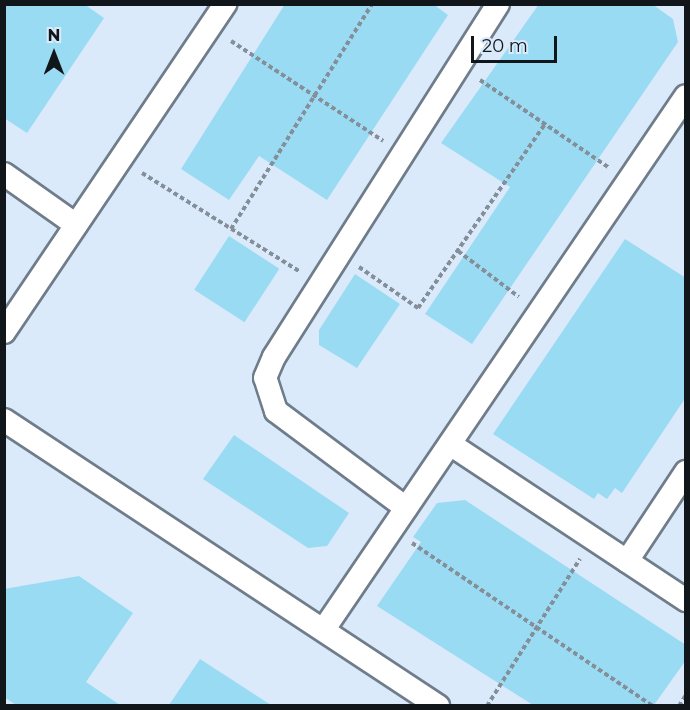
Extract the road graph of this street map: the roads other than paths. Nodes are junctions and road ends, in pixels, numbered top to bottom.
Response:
1 (225, 4) edge
2 (498, 4) edge
3 (686, 96) edge
4 (4, 174) edge
5 (76, 225) junction
6 (4, 332) edge
7 (4, 420) edge
8 (450, 444) junction
9 (686, 472) edge
10 (406, 508) junction
11 (627, 561) junction
12 (686, 600) edge
13 (324, 629) junction
14 (438, 705) edge

1 - 5 street
2 - 10 street
3 - 8 street
4 - 5 street
5 - 6 street
7 - 13 street
8 - 10 street
8 - 11 street
9 - 11 street
10 - 13 street
11 - 12 street
13 - 14 street

